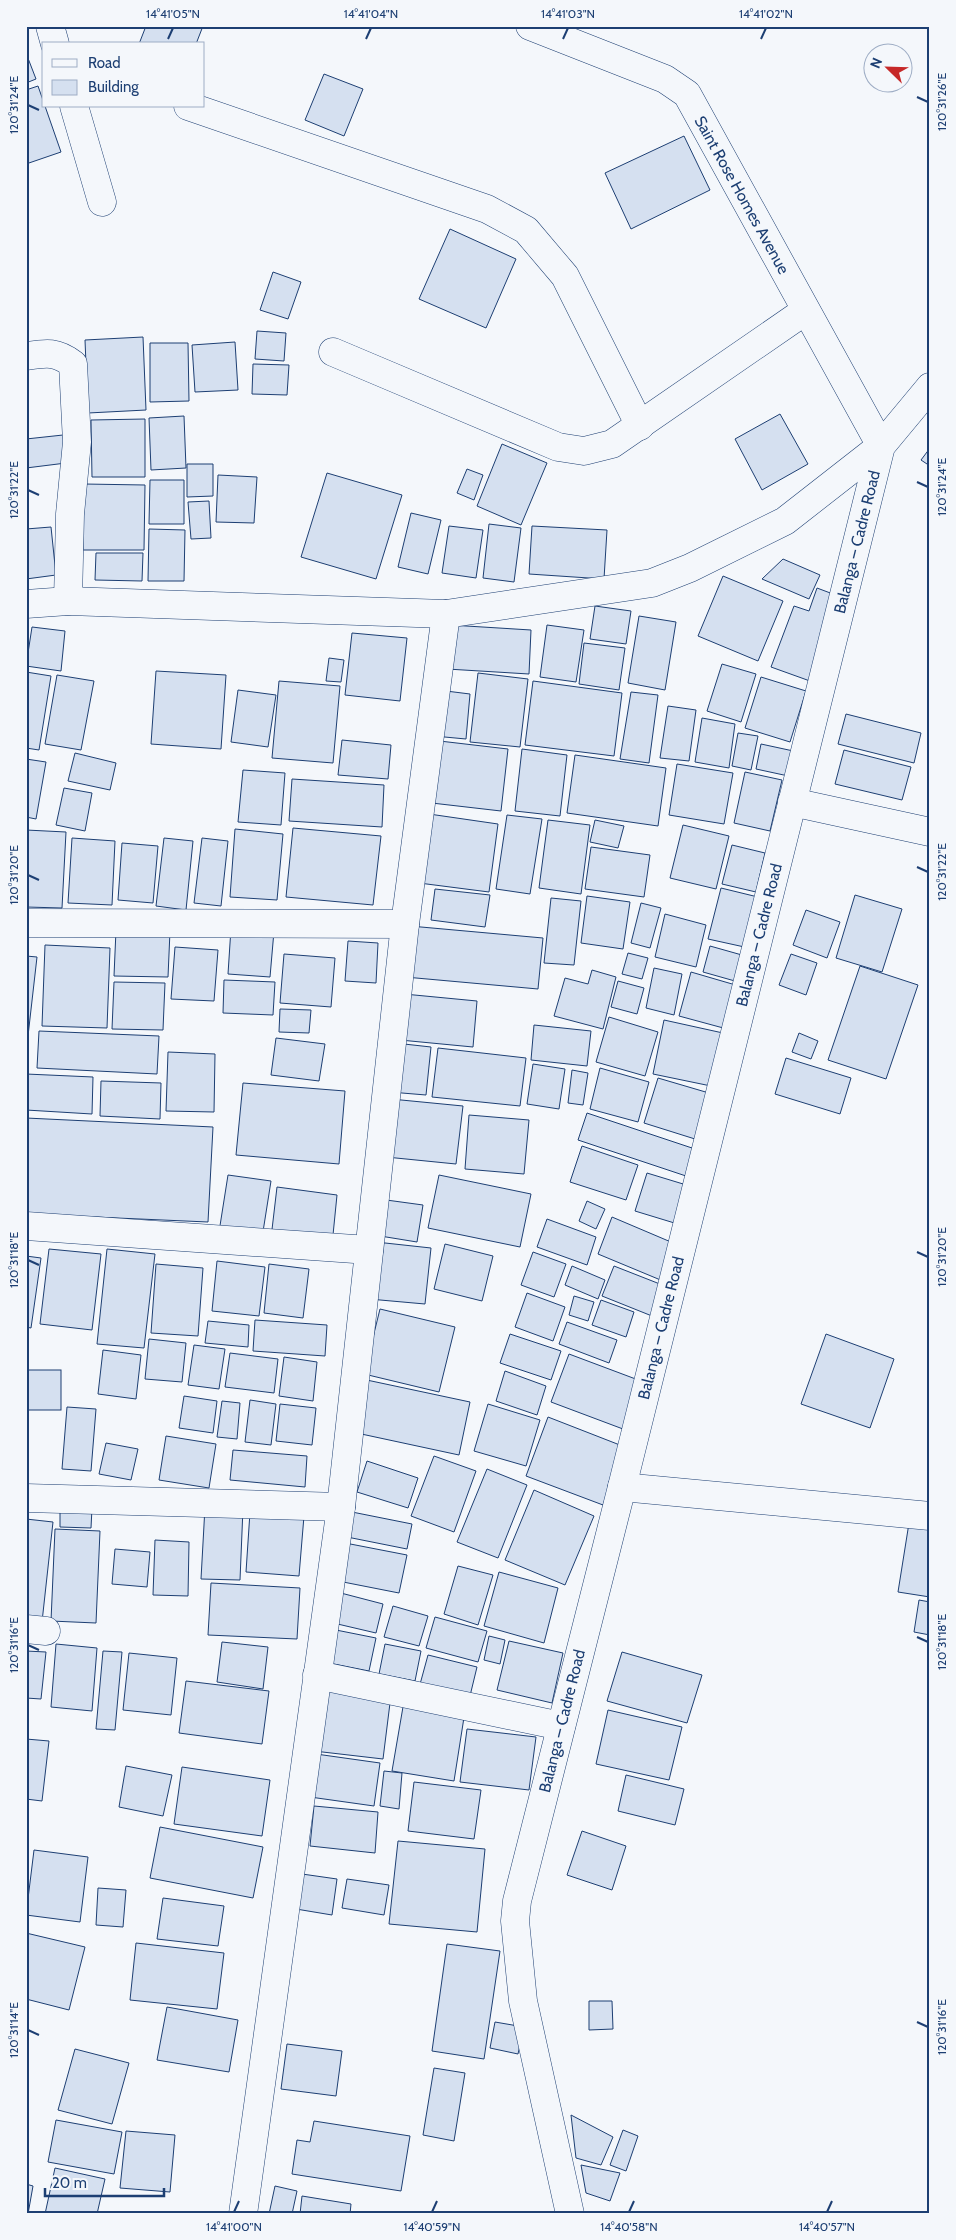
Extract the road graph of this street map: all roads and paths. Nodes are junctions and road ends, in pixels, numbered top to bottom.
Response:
1 (50, 26) edge
2 (530, 26) edge
3 (54, 42) edge
4 (75, 108) edge
5 (194, 108) edge
6 (102, 202) dead end
7 (805, 311) junction
8 (333, 352) dead end
9 (26, 356) edge
10 (930, 387) edge
11 (640, 426) junction
12 (881, 446) junction
13 (68, 601) junction
14 (26, 604) edge
15 (446, 614) junction
16 (792, 802) junction
17 (930, 832) edge
18 (26, 923) edge
19 (405, 924) junction
20 (26, 1226) edge
21 (369, 1250) junction
22 (622, 1487) junction
23 (26, 1498) edge
24 (341, 1507) junction
25 (930, 1516) edge
26 (317, 1675) junction
27 (561, 1726) junction
28 (243, 2214) edge
29 (570, 2214) edge

1 - 3 street
2 - 7 street, Saint Rose Homes Avenue
4 - 6 street
5 - 11 street
7 - 11 street
7 - 12 street, Saint Rose Homes Avenue
8 - 11 street
9 - 13 street
10 - 12 street
12 - 15 street
12 - 16 street, Balanga – Cadre Road
13 - 14 street
13 - 15 street
15 - 19 street
16 - 17 street
16 - 22 street, Balanga – Cadre Road
18 - 19 street
19 - 21 street
20 - 21 street
21 - 24 street
22 - 25 street
22 - 27 street, Balanga – Cadre Road
23 - 24 street
24 - 26 street
26 - 27 street
26 - 28 street
27 - 29 street, Balanga – Cadre Road

